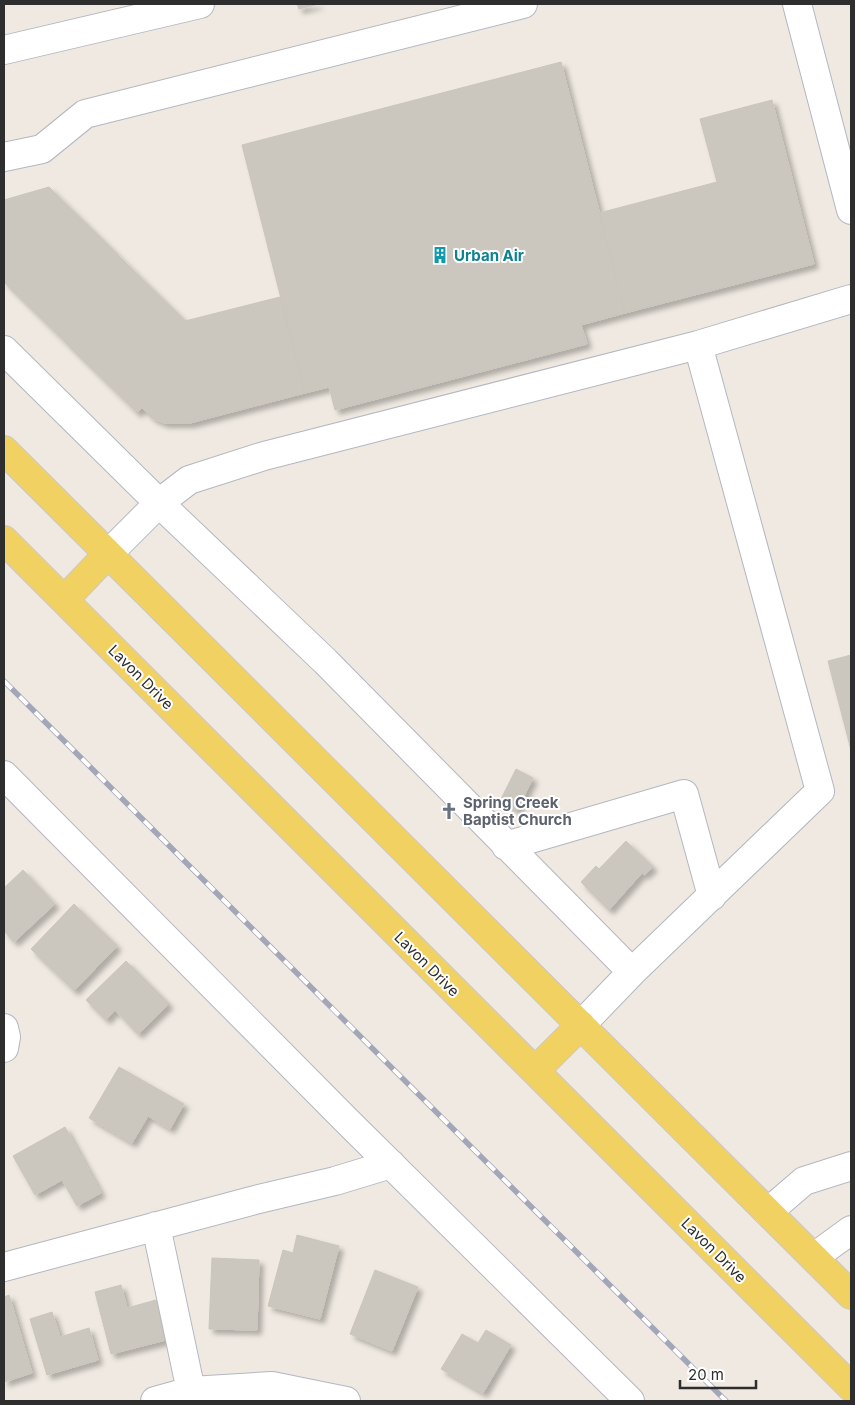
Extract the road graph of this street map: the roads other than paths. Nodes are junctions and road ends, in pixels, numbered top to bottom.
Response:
1 (200, 4) edge
2 (523, 4) edge
3 (797, 4) edge
4 (4, 50) edge
5 (4, 157) edge
6 (851, 210) edge
7 (851, 299) edge
8 (698, 345) junction
9 (4, 350) edge
10 (4, 450) edge
11 (159, 503) junction
12 (4, 540) edge
13 (108, 554) junction
14 (64, 600) junction
15 (4, 775) edge
16 (506, 846) junction
17 (712, 896) junction
18 (632, 972) junction
19 (580, 1025) junction
20 (4, 1028) edge
21 (4, 1048) edge
22 (535, 1071) junction
23 (391, 1164) junction
24 (851, 1166) edge
25 (768, 1212) junction
26 (156, 1226) junction
27 (851, 1230) edge
28 (814, 1257) junction
29 (4, 1267) edge
30 (851, 1295) edge
31 (851, 1387) edge
32 (190, 1391) junction
33 (155, 1401) edge
34 (346, 1401) edge
35 (630, 1401) edge

1 - 4 street
2 - 5 street
3 - 6 street
7 - 8 street
8 - 11 street
8 - 17 street
9 - 11 street
10 - 13 main road
11 - 13 street
11 - 16 street
12 - 14 main road, Lavon Drive
13 - 14 main road
13 - 19 main road
14 - 22 main road, Lavon Drive
15 - 23 street
16 - 17 street
16 - 18 street
17 - 18 street
18 - 19 street
19 - 22 main road
19 - 25 main road
20 - 21 street
22 - 31 main road, Lavon Drive
23 - 26 street
23 - 35 street
24 - 25 street
25 - 28 main road
26 - 29 street
26 - 32 street
27 - 28 street
28 - 30 main road
32 - 33 street
32 - 34 street

